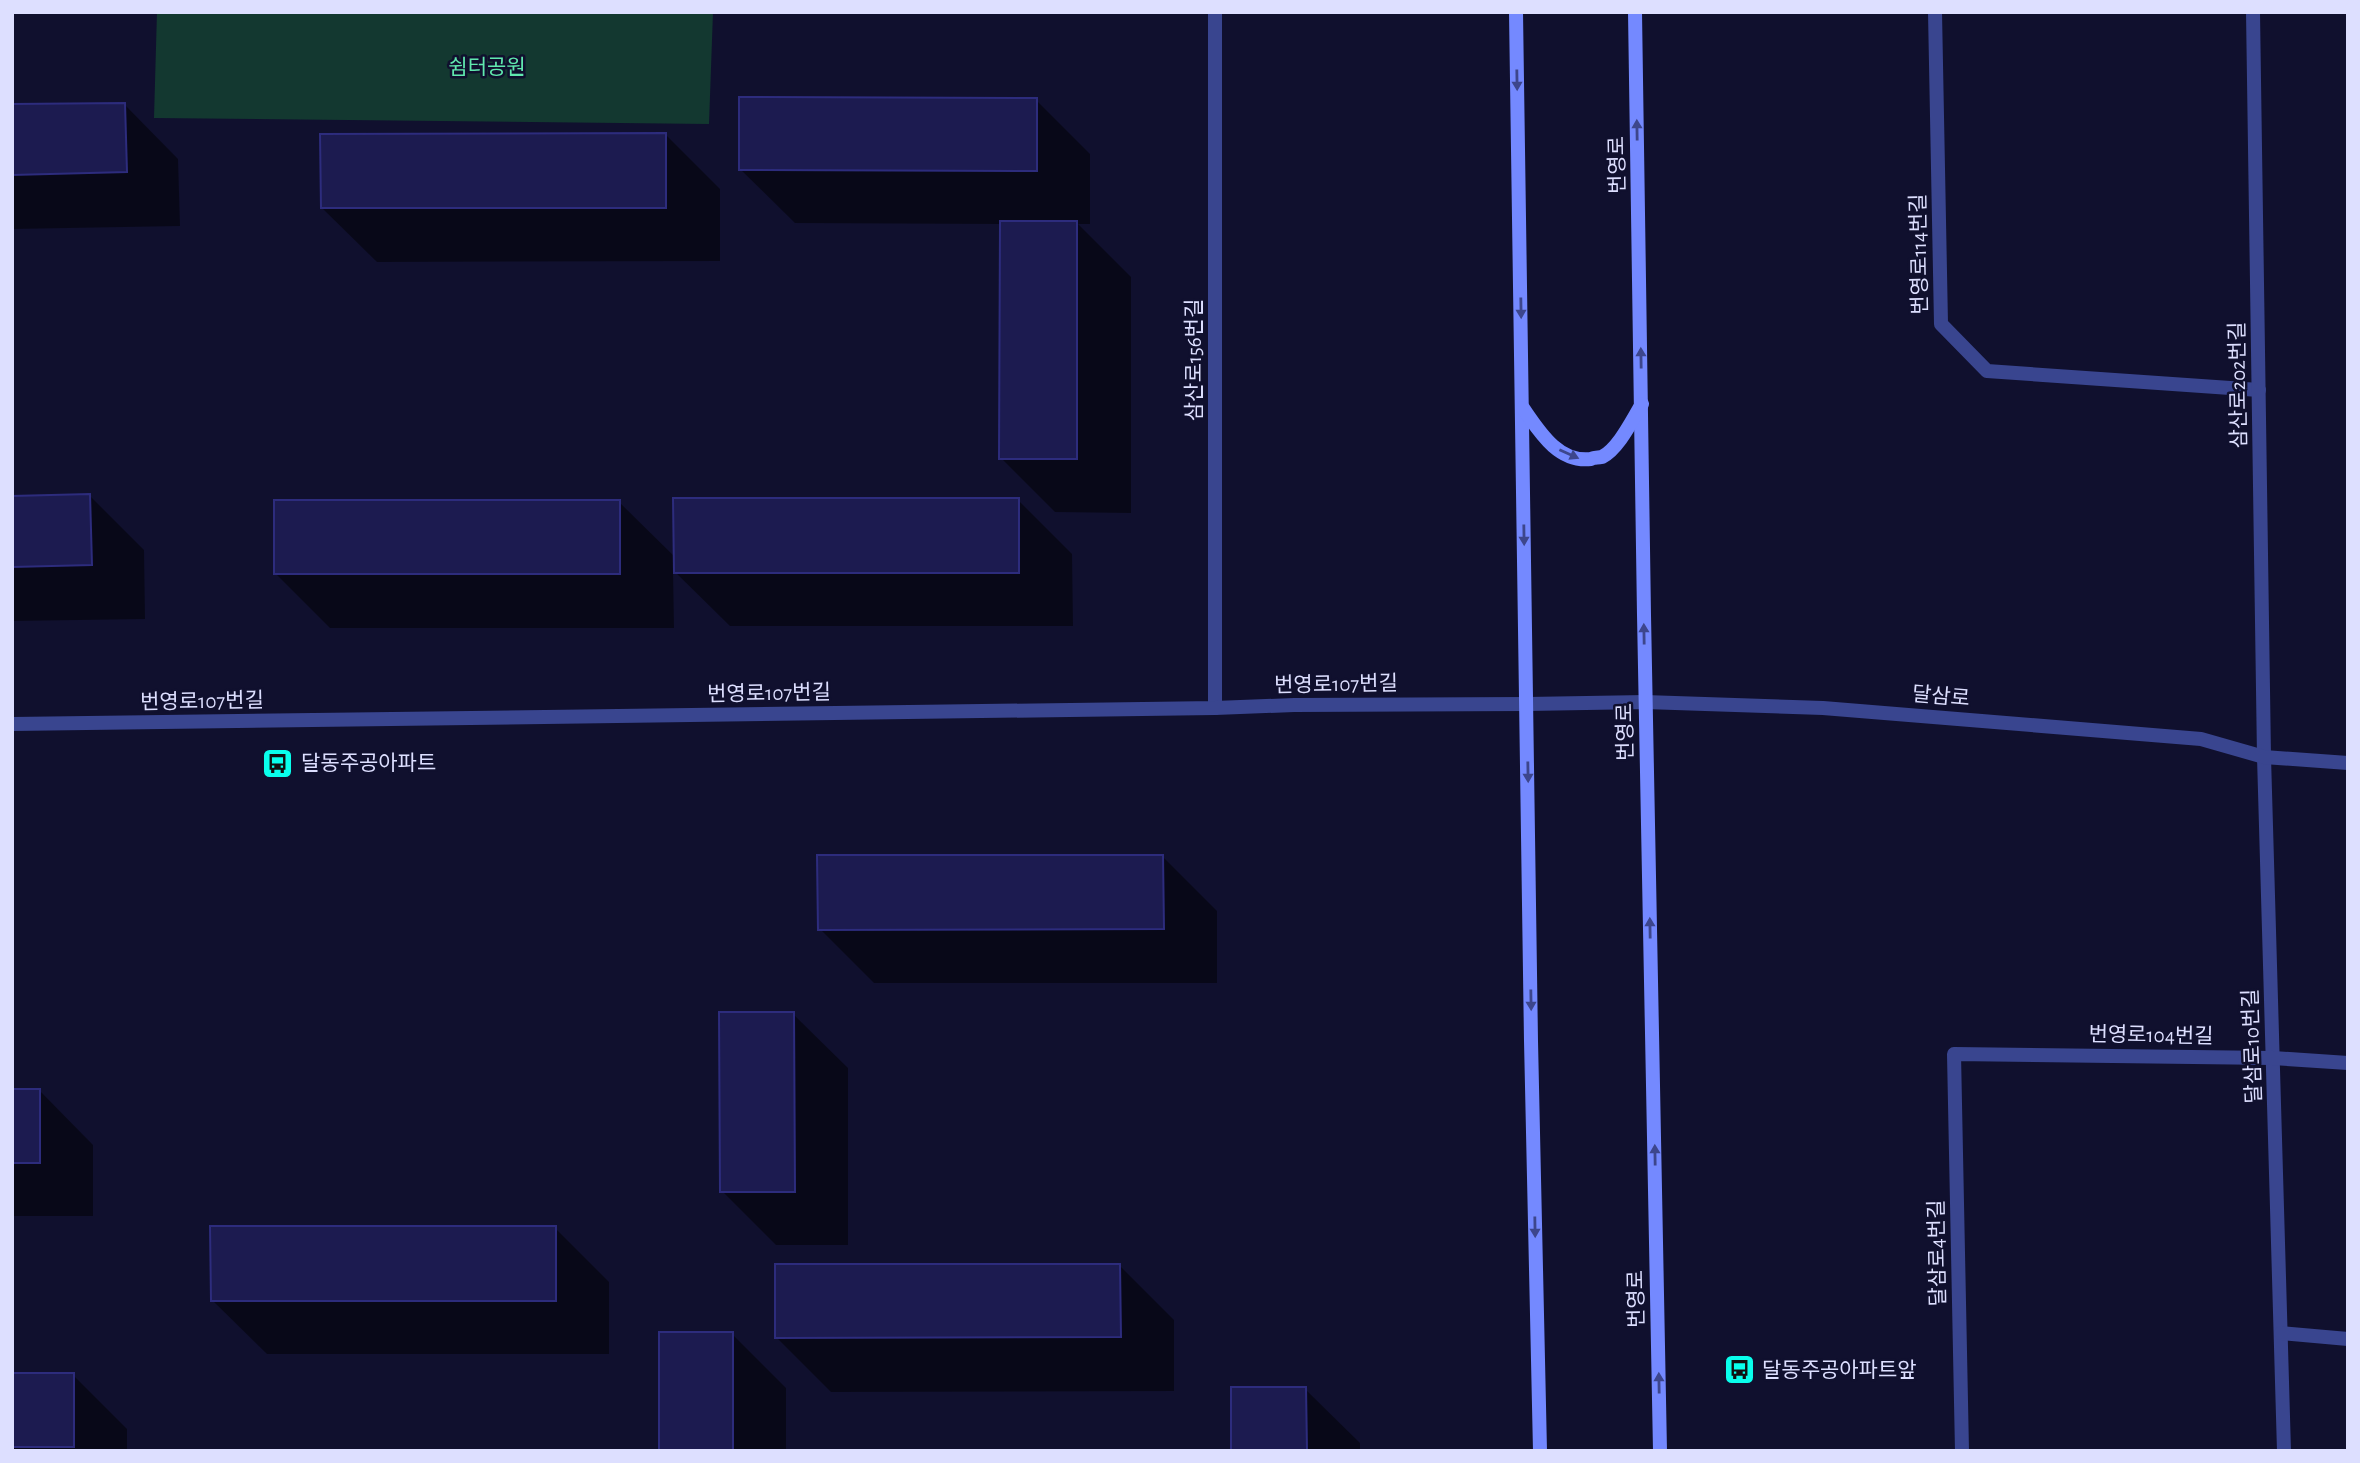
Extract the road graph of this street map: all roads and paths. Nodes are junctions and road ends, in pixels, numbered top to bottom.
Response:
1 (1216, 12) edge
2 (1516, 12) edge
3 (1635, 12) edge
4 (1935, 12) edge
5 (2253, 12) edge
6 (2259, 390) junction
7 (1642, 404) junction
8 (1522, 407) junction
9 (1645, 702) junction
10 (1527, 704) junction
11 (1215, 708) junction
12 (12, 724) edge
13 (2263, 757) junction
14 (2348, 763) edge
15 (1954, 1054) joint
16 (2273, 1058) junction
17 (2348, 1063) edge
18 (2281, 1333) junction
19 (2348, 1339) edge
20 (1541, 1451) edge
21 (1660, 1451) edge
22 (1962, 1451) edge
23 (2284, 1451) edge

1 - 11 street, 삼산로156번길
2 -> 8 main road
7 -> 3 main road, 번영로
4 - 6 street, 번영로114번길
5 - 6 street, 삼산로202번길
6 - 13 street, 삼산로202번길
8 -> 7 main road
9 -> 7 main road, 번영로
8 -> 10 main road
9 - 10 street, 달삼로
9 - 13 street, 달삼로
21 -> 9 main road, 번영로
10 - 11 street, 번영로107번길
10 -> 20 main road
11 - 12 street, 번영로107번길
13 - 14 street, 달삼로
13 - 16 street, 달삼로10번길
15 - 16 street, 번영로104번길
15 - 22 street, 달삼로4번길
16 - 17 street, 번영로104번길
16 - 18 street, 달삼로10번길
18 - 19 street
18 - 23 street, 달삼로10번길

